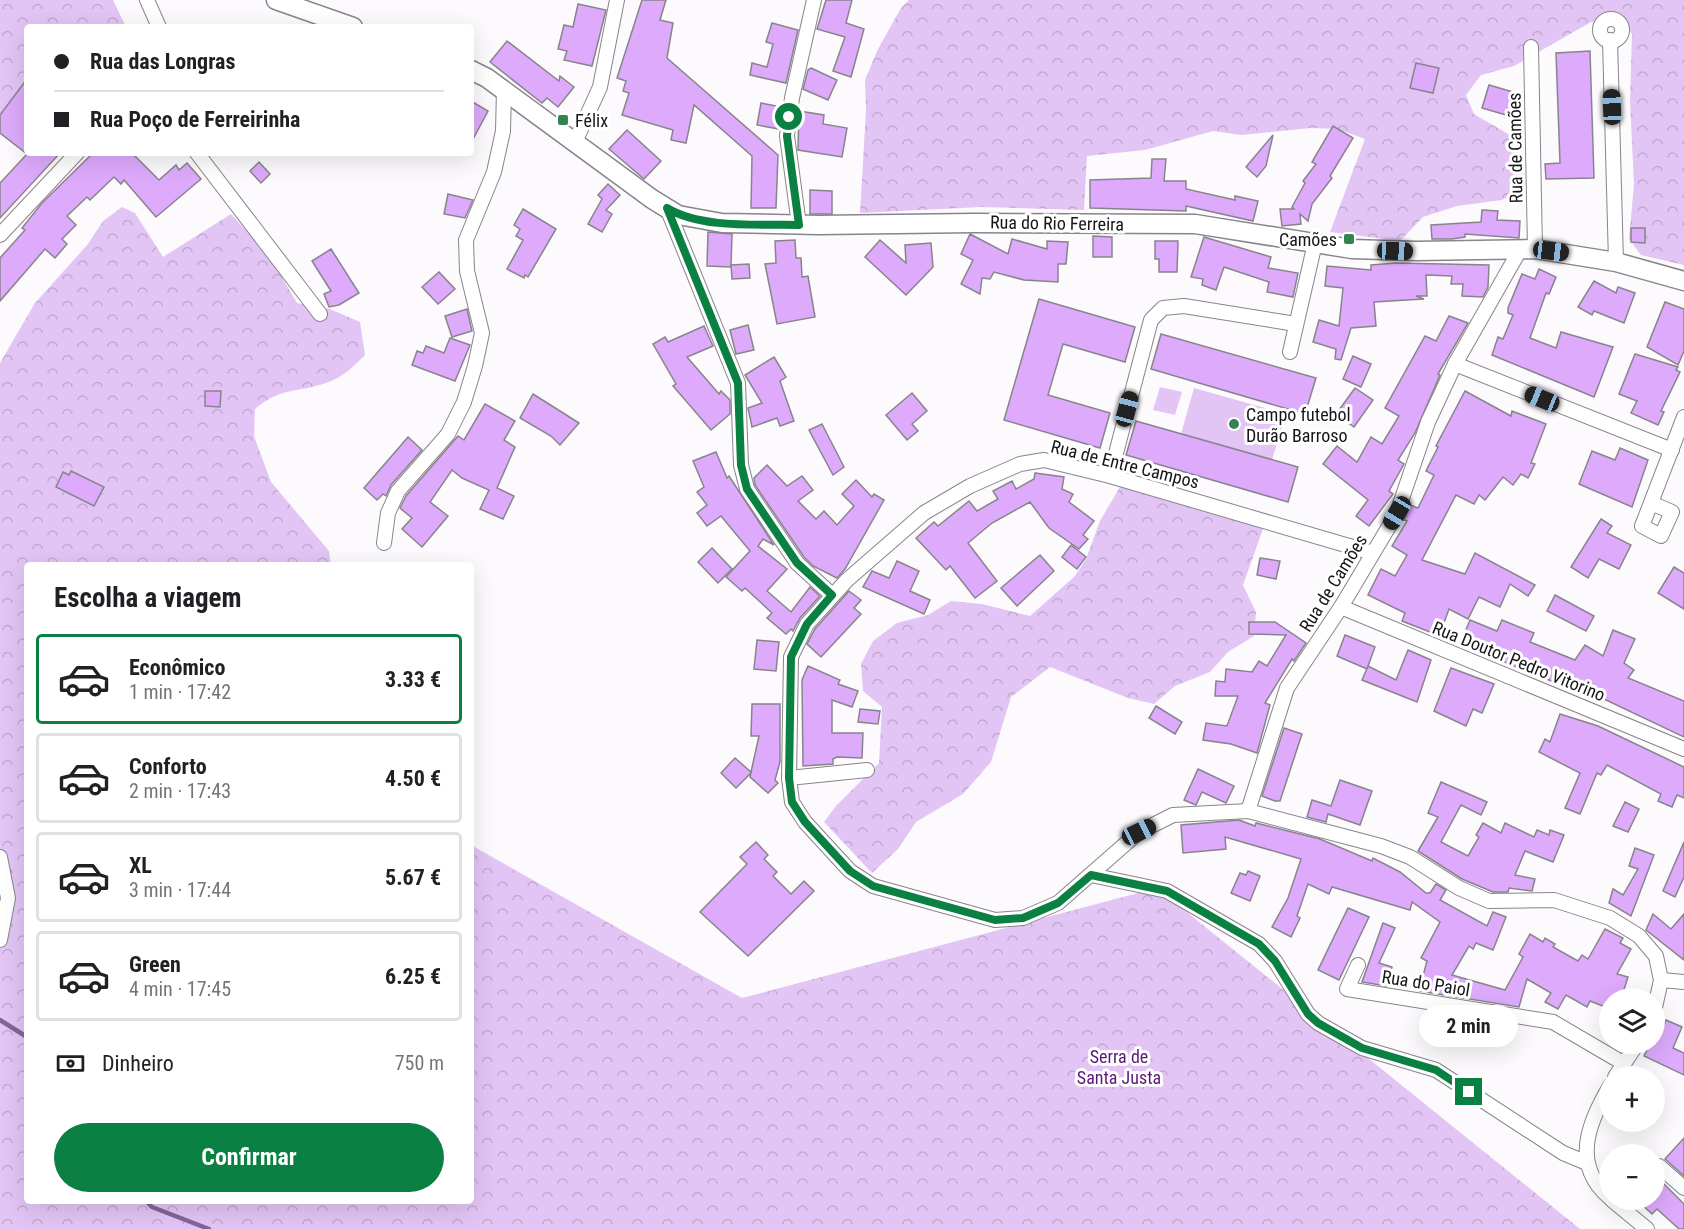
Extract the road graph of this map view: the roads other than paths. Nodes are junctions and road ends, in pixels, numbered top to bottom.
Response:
1 (147, 0) edge
2 (276, 0) edge
3 (617, 0) edge
4 (814, 0) edge
5 (158, 24) edge
6 (344, 24) edge
7 (1610, 40) dead end
8 (1532, 47) dead end
9 (474, 72) edge
10 (504, 90) junction
11 (575, 142) junction
12 (74, 156) edge
13 (198, 156) edge
14 (667, 208) junction
15 (799, 225) junction
16 (0, 235) edge
17 (1315, 243) junction
18 (1528, 249) junction
19 (1616, 262) junction
20 (1684, 281) edge
21 (320, 314) dead end
22 (1296, 324) junction
23 (1290, 352) dead end
24 (1455, 364) junction
25 (1684, 417) edge
26 (1672, 450) junction
27 (1110, 476) junction
28 (1651, 503) dead end
29 (384, 543) dead end
30 (1373, 553) junction
31 (832, 595) junction
32 (1341, 607) junction
33 (1684, 749) edge
34 (867, 770) dead end
35 (789, 778) junction
36 (1248, 811) junction
37 (0, 857) edge
38 (1091, 875) junction
39 (0, 940) edge
40 (1358, 964) dead end
41 (1661, 980) junction
42 (1684, 982) edge
43 (1659, 988) edge
44 (1629, 1054) edge
45 (1623, 1063) junction
46 (1621, 1066) edge
47 (1599, 1103) edge
48 (1587, 1163) junction
49 (1665, 1171) edge
50 (1599, 1188) edge
51 (1684, 1188) edge
52 (1624, 1210) edge
53 (1647, 1229) edge

1 - 5 street
2 - 6 street
3 - 11 street
4 - 15 street
7 - 19 street
8 - 18 street, Rua de Camões
9 - 10 street, Rua do Rio Ferreira
10 - 11 street, Rua do Rio Ferreira
10 - 29 street
11 - 14 street, Rua do Rio Ferreira
12 - 16 street
13 - 21 street
14 - 15 street, Rua do Rio Ferreira
14 - 31 street
15 - 17 street, Rua do Rio Ferreira
17 - 18 street, Rua do Rio Ferreira
17 - 22 street
18 - 19 street, Rua do Rio Ferreira
18 - 24 street, Rua de Camões
19 - 20 street, Rua do Rio Ferreira
22 - 23 street
22 - 27 street
24 - 26 street
24 - 30 street, Rua de Camões
25 - 26 street
26 - 28 street
27 - 30 street, Rua de Entre Campos
27 - 31 street, Rua de Entre Campos
30 - 32 street, Rua de Camões
31 - 35 street, Rua de Entre Campos
32 - 33 street, Rua Doutor Pedro Vitorino
32 - 36 street, Rua de Camões
34 - 35 street
35 - 38 street, Rua de Entre Campos
36 - 38 street, Rua de Entre Campos
36 - 41 street, Rua de Entre Campos
37 - 39 street
38 - 48 street
40 - 45 street, Rua do Paiol
41 - 42 street
41 - 43 street
44 - 45 street
45 - 46 street
47 - 48 street
48 - 50 street
49 - 51 street
52 - 53 street

